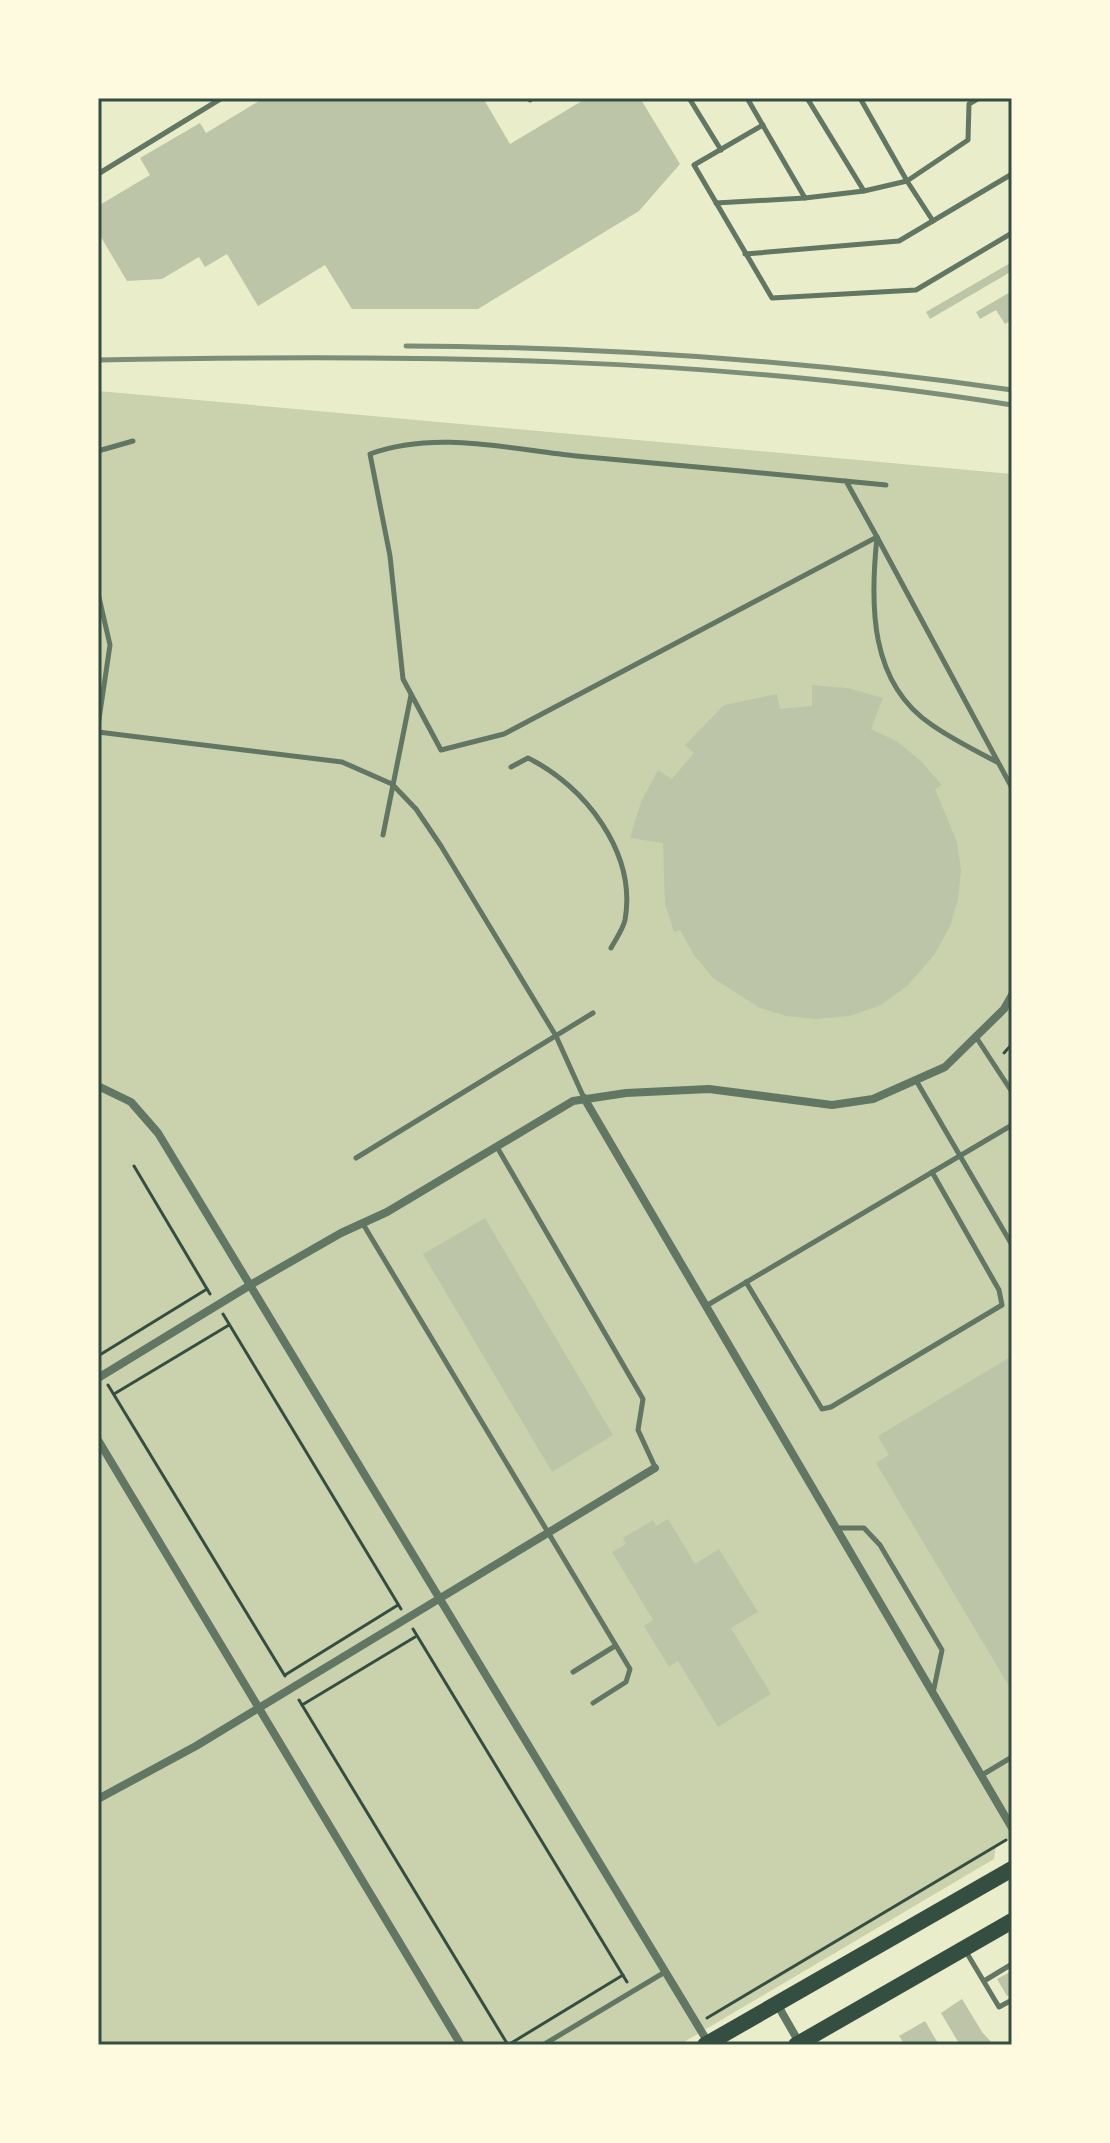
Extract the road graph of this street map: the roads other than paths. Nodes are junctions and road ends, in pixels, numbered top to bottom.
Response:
1 (222, 98) edge
2 (689, 98) edge
3 (747, 98) edge
4 (807, 98) edge
5 (860, 98) edge
6 (979, 98) edge
7 (763, 125) junction
8 (721, 150) junction
9 (98, 174) edge
10 (1012, 174) edge
11 (907, 181) junction
12 (864, 191) junction
13 (805, 198) junction
14 (716, 203) junction
15 (933, 221) junction
16 (1012, 233) edge
17 (745, 254) junction
18 (133, 441) dead end
19 (98, 451) edge
20 (846, 481) junction
21 (886, 485) dead end
22 (877, 537) junction
23 (98, 593) edge
24 (411, 694) junction
25 (98, 729) edge
26 (999, 763) junction
27 (511, 767) dead end
28 (392, 784) junction
29 (1012, 788) edge
30 (383, 835) dead end
31 (611, 948) dead end
32 (1012, 995) edge
33 (593, 1013) dead end
34 (556, 1036) junction
35 (976, 1037) junction
36 (917, 1082) junction
37 (98, 1086) edge
38 (1012, 1092) edge
39 (584, 1098) junction
40 (1012, 1125) edge
41 (497, 1147) junction
42 (960, 1155) junction
43 (356, 1158) dead end
44 (932, 1172) junction
45 (363, 1223) junction
46 (1012, 1245) edge
47 (746, 1282) junction
48 (252, 1284) junction
49 (705, 1306) junction
50 (100, 1377) edge
51 (98, 1440) edge
52 (655, 1468) joint
53 (834, 1528) junction
54 (547, 1535) junction
55 (440, 1599) junction
56 (615, 1646) junction
57 (573, 1672) dead end
58 (933, 1694) junction
59 (593, 1703) dead end
60 (259, 1708) junction
61 (1012, 1757) edge
62 (981, 1775) junction
63 (98, 1799) edge
64 (1012, 1828) edge
65 (1012, 1869) edge
66 (1012, 1922) edge
67 (964, 1949) junction
68 (1012, 1964) edge
69 (665, 1972) junction
70 (984, 1981) junction
71 (1012, 2000) edge
72 (776, 2001) junction
73 (708, 2044) edge
74 (799, 2044) edge
75 (461, 2045) edge
76 (543, 2045) edge

1 - 9 lane
2 - 8 lane
3 - 7 lane
4 - 12 lane
5 - 11 lane
6 - 11 lane
7 - 8 lane
7 - 13 lane
8 - 14 lane
10 - 15 lane
11 - 12 lane
11 - 15 lane
12 - 13 lane
13 - 14 lane
14 - 17 lane
15 - 17 lane
16 - 17 lane
18 - 19 lane
20 - 21 lane
20 - 22 lane
20 - 24 lane
22 - 24 lane
22 - 26 lane
22 - 26 lane
23 - 25 lane
24 - 28 lane
25 - 28 lane
26 - 29 lane
27 - 31 lane
28 - 30 lane
28 - 34 lane
32 - 35 street
33 - 34 lane
34 - 39 lane
34 - 43 lane
35 - 36 street
35 - 38 lane
36 - 39 street
36 - 42 lane
37 - 48 street
39 - 41 street
39 - 49 street
40 - 42 lane
41 - 45 street
41 - 52 lane
42 - 44 lane
42 - 46 lane
44 - 47 lane
44 - 47 lane
45 - 48 street
45 - 54 lane
47 - 49 lane
48 - 50 street
48 - 55 street
49 - 53 street
51 - 60 street
52 - 54 street
53 - 58 street
53 - 58 lane
54 - 55 street
54 - 56 lane
55 - 60 street
55 - 69 street
56 - 57 lane
56 - 59 lane
58 - 62 street
60 - 63 street
60 - 75 street
61 - 62 lane
62 - 64 street
65 - 72 main road
66 - 67 main road
67 - 70 lane
67 - 74 main road
68 - 70 lane
69 - 73 street
69 - 76 lane
70 - 71 lane
72 - 73 main road
72 - 74 street

